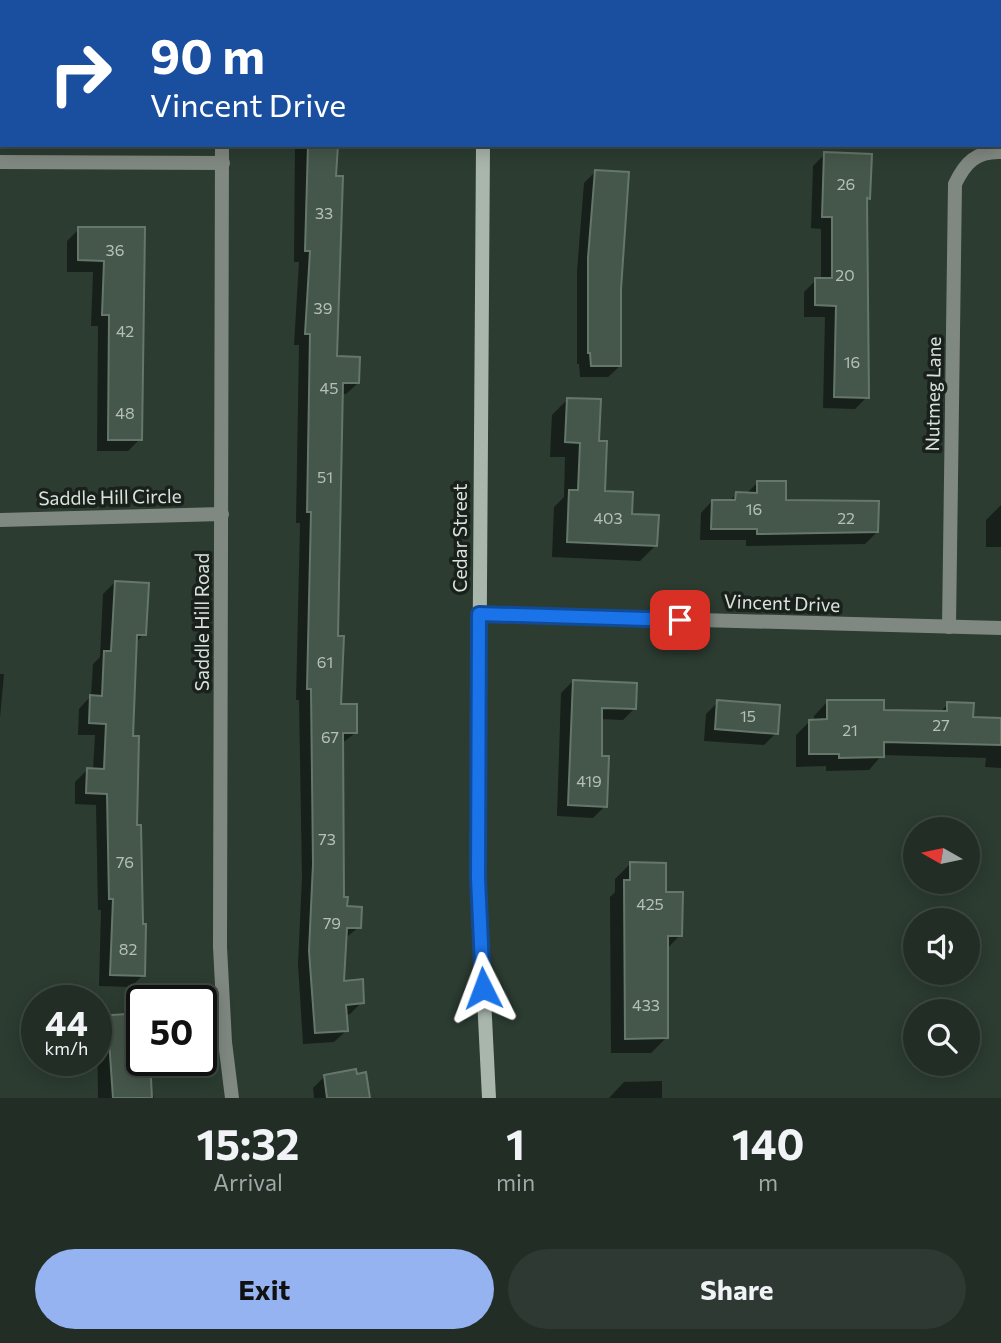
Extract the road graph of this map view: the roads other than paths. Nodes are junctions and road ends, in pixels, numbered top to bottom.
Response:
1 (222, 147) edge
2 (483, 147) edge
3 (1001, 152) edge
4 (0, 162) edge
5 (223, 163) junction
6 (222, 514) junction
7 (0, 520) edge
8 (479, 614) junction
9 (949, 627) junction
10 (1001, 628) edge
11 (232, 1098) edge
12 (489, 1098) edge

1 - 5 street, Saddle Hill Road
2 - 8 main road, Cedar Street
3 - 9 street, Nutmeg Lane
4 - 5 street
5 - 6 street, Saddle Hill Road
6 - 7 street, Saddle Hill Circle
6 - 11 street, Saddle Hill Road
8 - 9 street, Vincent Drive
8 - 12 main road, Cedar Street
9 - 10 street, Vincent Drive

